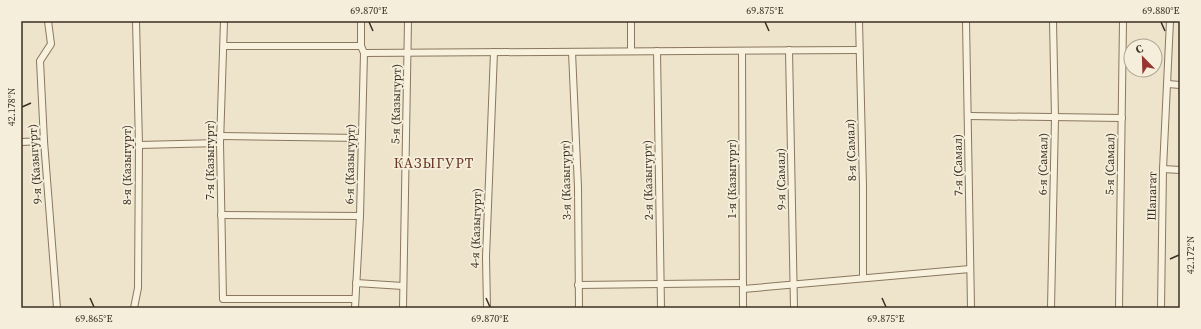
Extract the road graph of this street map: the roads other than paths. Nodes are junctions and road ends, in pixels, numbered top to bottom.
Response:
1 (48, 21) edge
2 (136, 21) edge
3 (224, 21) edge
4 (361, 21) edge
5 (408, 21) edge
6 (631, 21) edge
7 (859, 21) edge
8 (966, 21) edge
9 (1053, 21) edge
10 (1123, 21) edge
11 (1170, 21) edge
12 (224, 46) junction
13 (361, 46) junction
14 (789, 50) junction
15 (859, 50) junction
16 (631, 51) junction
17 (657, 51) junction
18 (742, 51) junction
19 (494, 52) junction
20 (572, 52) junction
21 (364, 53) junction
22 (408, 53) junction
23 (1168, 84) junction
24 (1180, 85) edge
25 (969, 116) junction
26 (1055, 118) junction
27 (1122, 118) junction
28 (220, 136) junction
29 (362, 138) junction
30 (44, 141) junction
31 (21, 142) edge
32 (220, 143) junction
33 (139, 145) junction
34 (1164, 169) junction
35 (1180, 170) edge
36 (221, 215) junction
37 (360, 216) junction
38 (970, 269) junction
39 (863, 278) junction
40 (356, 283) junction
41 (661, 284) junction
42 (794, 284) junction
43 (578, 285) junction
44 (403, 286) junction
45 (743, 286) junction
46 (355, 299) junction
47 (57, 308) edge
48 (134, 308) edge
49 (355, 308) edge
50 (403, 308) edge
51 (487, 308) edge
52 (579, 308) edge
53 (661, 308) edge
54 (743, 308) edge
55 (794, 308) edge
56 (971, 308) edge
57 (1051, 308) edge
58 (1119, 308) edge
59 (1161, 308) edge

1 - 30 street, 9-я (Казыгурт)
2 - 33 street, 8-я (Казыгурт)
3 - 12 street, 7-я (Казыгурт)
4 - 13 street, 6-я (Казыгурт)
5 - 22 street, 5-я (Казыгурт)
6 - 16 street
7 - 15 street, 8-я (Самал)
8 - 25 street, 7-я (Самал)
9 - 26 street, 6-я (Самал)
10 - 27 street, 5-я (Самал)
11 - 23 street, Шапагат
12 - 13 street
12 - 28 street, 7-я (Казыгурт)
13 - 21 street, 6-я (Казыгурт)
14 - 15 street
14 - 18 street
14 - 42 street, 9-я (Самал)
15 - 39 street, 8-я (Самал)
16 - 17 street
16 - 20 street
17 - 18 street
17 - 41 street, 2-я (Казыгурт)
18 - 45 street, 1-я (Казыгурт)
19 - 20 street
19 - 22 street
19 - 51 street, 4-я (Казыгурт)
20 - 43 street, 3-я (Казыгурт)
21 - 22 street
21 - 29 street, 6-я (Казыгурт)
22 - 44 street, 5-я (Казыгурт)
23 - 24 street
23 - 34 street, Шапагат
25 - 26 street
25 - 38 street, 7-я (Самал)
26 - 27 street
26 - 57 street, 6-я (Самал)
27 - 58 street, 5-я (Самал)
28 - 29 street
28 - 32 street, 7-я (Казыгурт)
29 - 37 street, 6-я (Казыгурт)
30 - 31 street
30 - 47 street, 9-я (Казыгурт)
32 - 33 street
32 - 36 street, 7-я (Казыгурт)
33 - 48 street, 8-я (Казыгурт)
34 - 35 street
34 - 59 street, Шапагат
36 - 37 street
36 - 46 street, 7-я (Казыгурт)
37 - 40 street, 6-я (Казыгурт)
38 - 39 street
38 - 56 street, 7-я (Самал)
39 - 42 street
40 - 44 street
40 - 46 street, 6-я (Казыгурт)
41 - 43 street
41 - 45 street
41 - 53 street, 2-я (Казыгурт)
42 - 45 street
42 - 55 street, 9-я (Самал)
43 - 52 street, 3-я (Казыгурт)
44 - 50 street, 5-я (Казыгурт)
45 - 54 street, 1-я (Казыгурт)
46 - 49 street, 6-я (Казыгурт)

